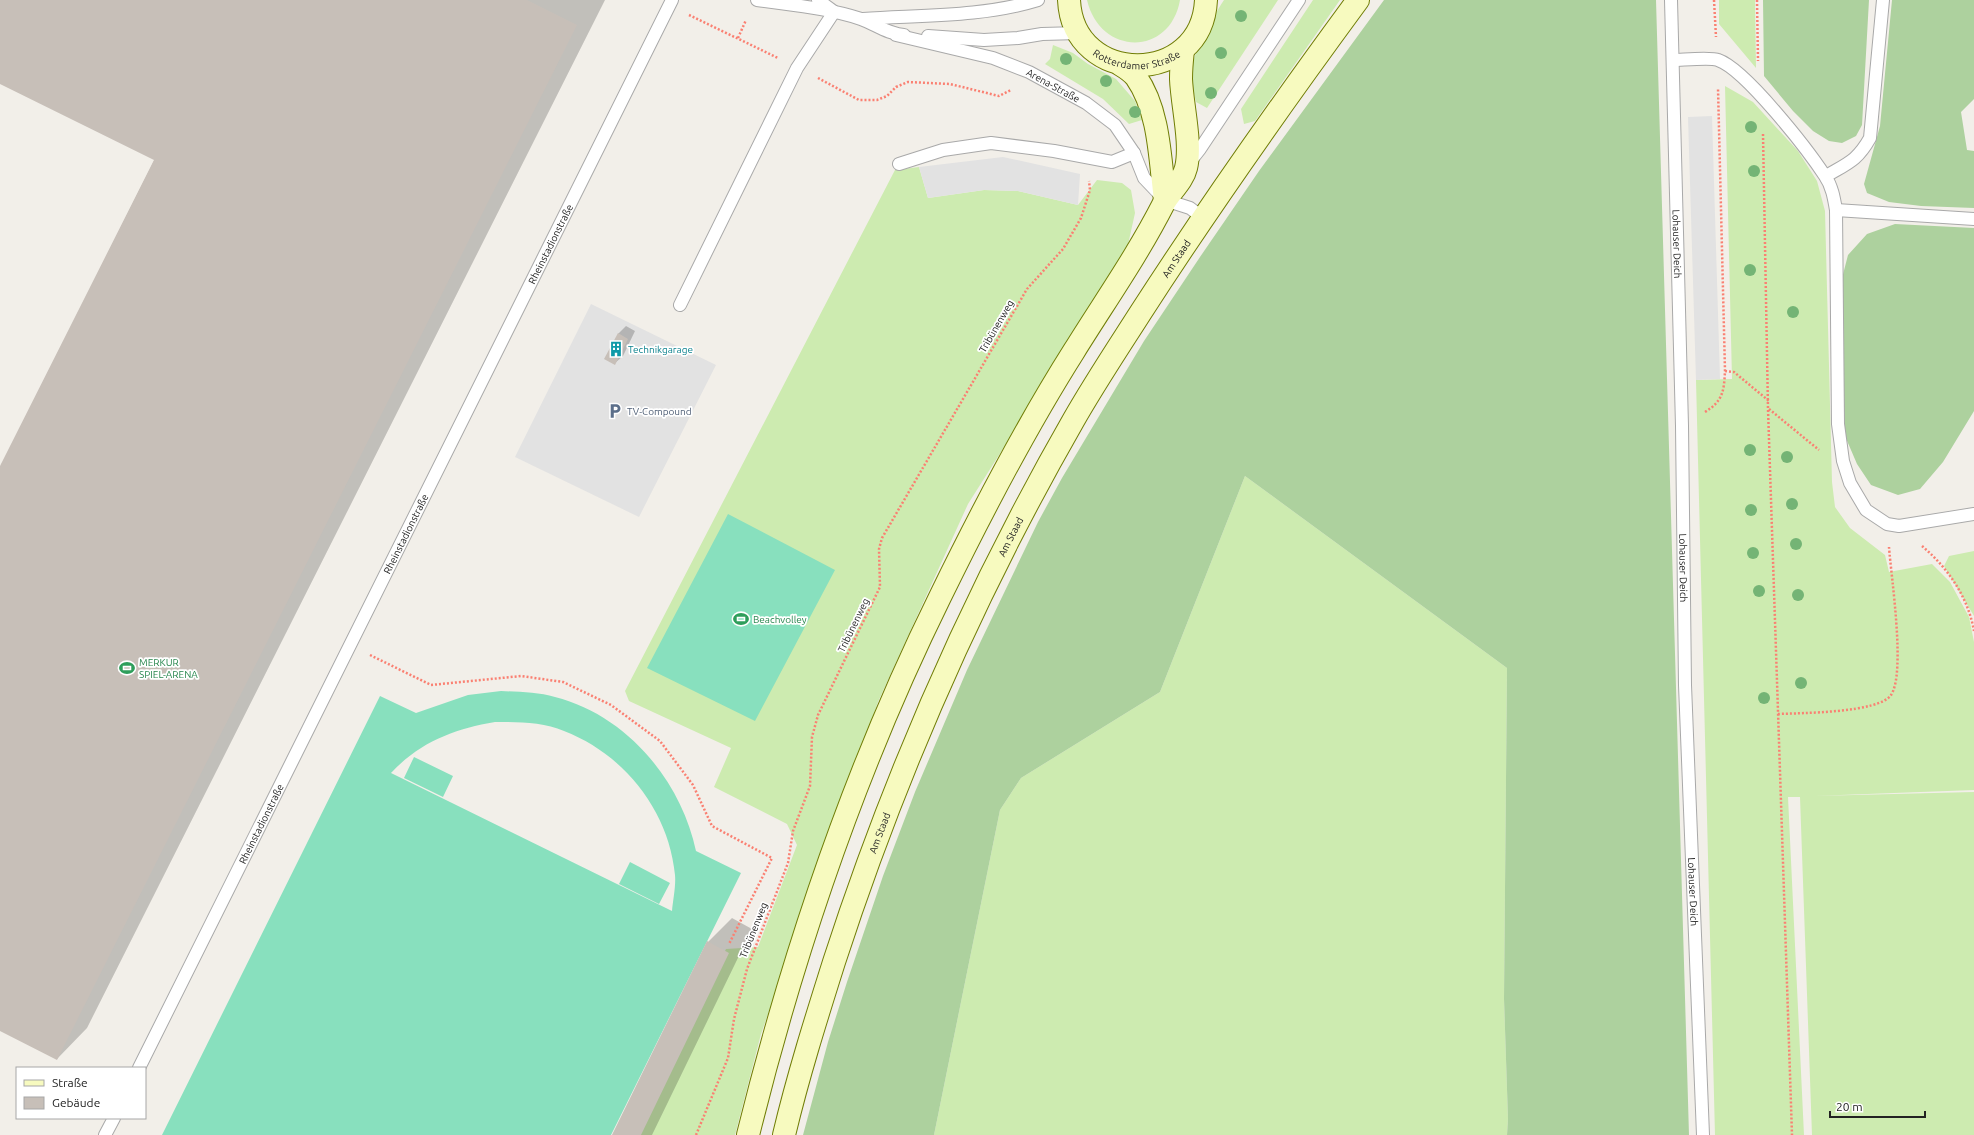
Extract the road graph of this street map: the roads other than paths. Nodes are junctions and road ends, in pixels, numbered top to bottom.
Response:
1 (757, 0) edge
2 (818, 0) edge
3 (1038, 0) edge
4 (1069, 0) edge
5 (1300, 0) edge
6 (1358, 0) edge
7 (1672, 0) edge
8 (1883, 0) edge
9 (1207, 1) edge
10 (671, 3) edge
11 (834, 12) junction
12 (861, 19) junction
13 (1079, 33) junction
14 (896, 34) junction
15 (1183, 50) junction
16 (1672, 60) junction
17 (1122, 65) junction
18 (1134, 153) junction
19 (899, 164) dead end
20 (1187, 166) junction
21 (1826, 176) junction
22 (1165, 200) junction
23 (1836, 210) junction
24 (1203, 218) junction
25 (1974, 219) edge
26 (680, 305) dead end
27 (1974, 514) edge
28 (140, 1067) edge
29 (113, 1119) edge
30 (105, 1135) edge
31 (748, 1135) edge
32 (784, 1135) edge
33 (1703, 1135) edge

1 - 11 lane, Arena-Straße
2 - 11 lane, Arena-Straße
3 - 12 lane, Arena-Straße
4 - 13 street, Rotterdamer Straße
5 - 20 lane
6 - 24 street, Am Staad
7 - 16 lane, Lohauser Deich
8 - 21 lane
9 - 15 street, Rotterdamer Straße
10 - 28 lane, Rheinstadionstraße
11 - 12 lane, Arena-Straße
11 - 26 lane
12 - 14 lane, Arena-Straße
13 - 14 lane, Arena-Straße
13 - 17 street, Rotterdamer Straße
14 - 18 lane, Arena-Straße
15 - 17 street, Rotterdamer Straße
15 - 20 street
16 - 21 lane
16 - 33 lane, Lohauser Deich
17 - 22 street
18 - 19 lane
18 - 22 lane, Arena-Straße
20 - 22 street
21 - 23 lane
22 - 24 lane
22 - 31 street
23 - 25 lane
23 - 27 lane
24 - 32 street, Am Staad
29 - 30 lane

